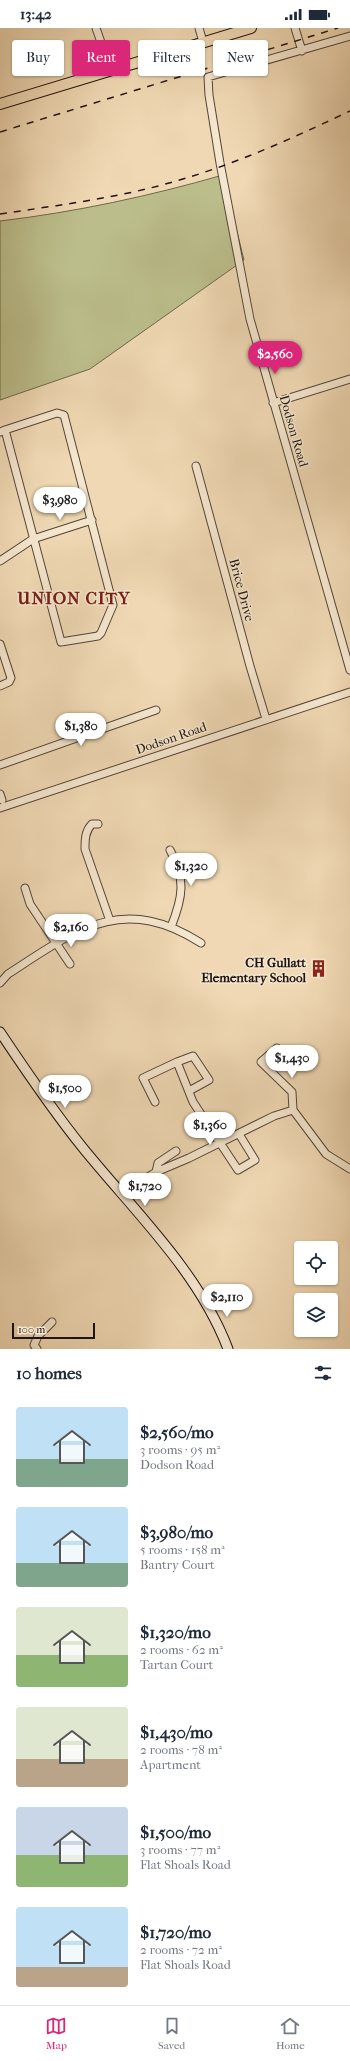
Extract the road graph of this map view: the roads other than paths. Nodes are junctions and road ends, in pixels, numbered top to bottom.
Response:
1 (96, 28) edge
2 (199, 28) edge
3 (251, 28) edge
4 (295, 28) edge
5 (350, 36) edge
6 (100, 40) edge
7 (203, 40) edge
8 (205, 42) edge
9 (302, 51) junction
10 (94, 76) edge
11 (0, 104) edge
12 (350, 379) edge
13 (273, 403) junction
14 (2, 431) edge
15 (196, 466) dead end
16 (92, 520) junction
17 (34, 539) junction
18 (0, 561) edge
19 (0, 644) edge
20 (350, 670) edge
21 (0, 686) edge
22 (350, 692) edge
23 (156, 710) dead end
24 (266, 719) junction
25 (0, 765) edge
26 (0, 808) edge
27 (98, 824) dead end
28 (170, 850) dead end
29 (25, 888) dead end
30 (110, 921) junction
31 (171, 927) junction
32 (56, 943) junction
33 (201, 943) dead end
34 (70, 964) dead end
35 (0, 983) edge
36 (0, 1032) edge
37 (276, 1048) dead end
38 (177, 1062) junction
39 (189, 1091) junction
40 (155, 1102) dead end
41 (293, 1110) junction
42 (239, 1134) junction
43 (220, 1143) junction
44 (176, 1151) dead end
45 (350, 1169) edge
46 (156, 1172) junction
47 (121, 1194) junction
48 (52, 1322) dead end
49 (37, 1349) edge
50 (228, 1349) edge

1 - 6 street
2 - 7 street
3 - 8 main road
4 - 9 street
5 - 9 street
9 - 13 street, Dodson Road
10 - 11 main road
12 - 13 street
13 - 20 street, Dodson Road
14 - 16 street
14 - 17 street
15 - 24 street, Brice Drive
16 - 17 street
16 - 17 street
17 - 18 street
19 - 21 street
22 - 24 street, Dodson Road
23 - 25 street
24 - 26 street, Dodson Road
27 - 30 street
28 - 31 street
29 - 32 street
30 - 31 street
30 - 32 street
31 - 33 street
32 - 34 street
32 - 35 street
36 - 47 street
37 - 41 street
38 - 39 street
38 - 39 street
38 - 40 street
39 - 43 street
41 - 42 street
41 - 45 street
42 - 43 street
42 - 43 street
43 - 46 street
44 - 46 street
46 - 47 street
47 - 50 street
48 - 49 street

